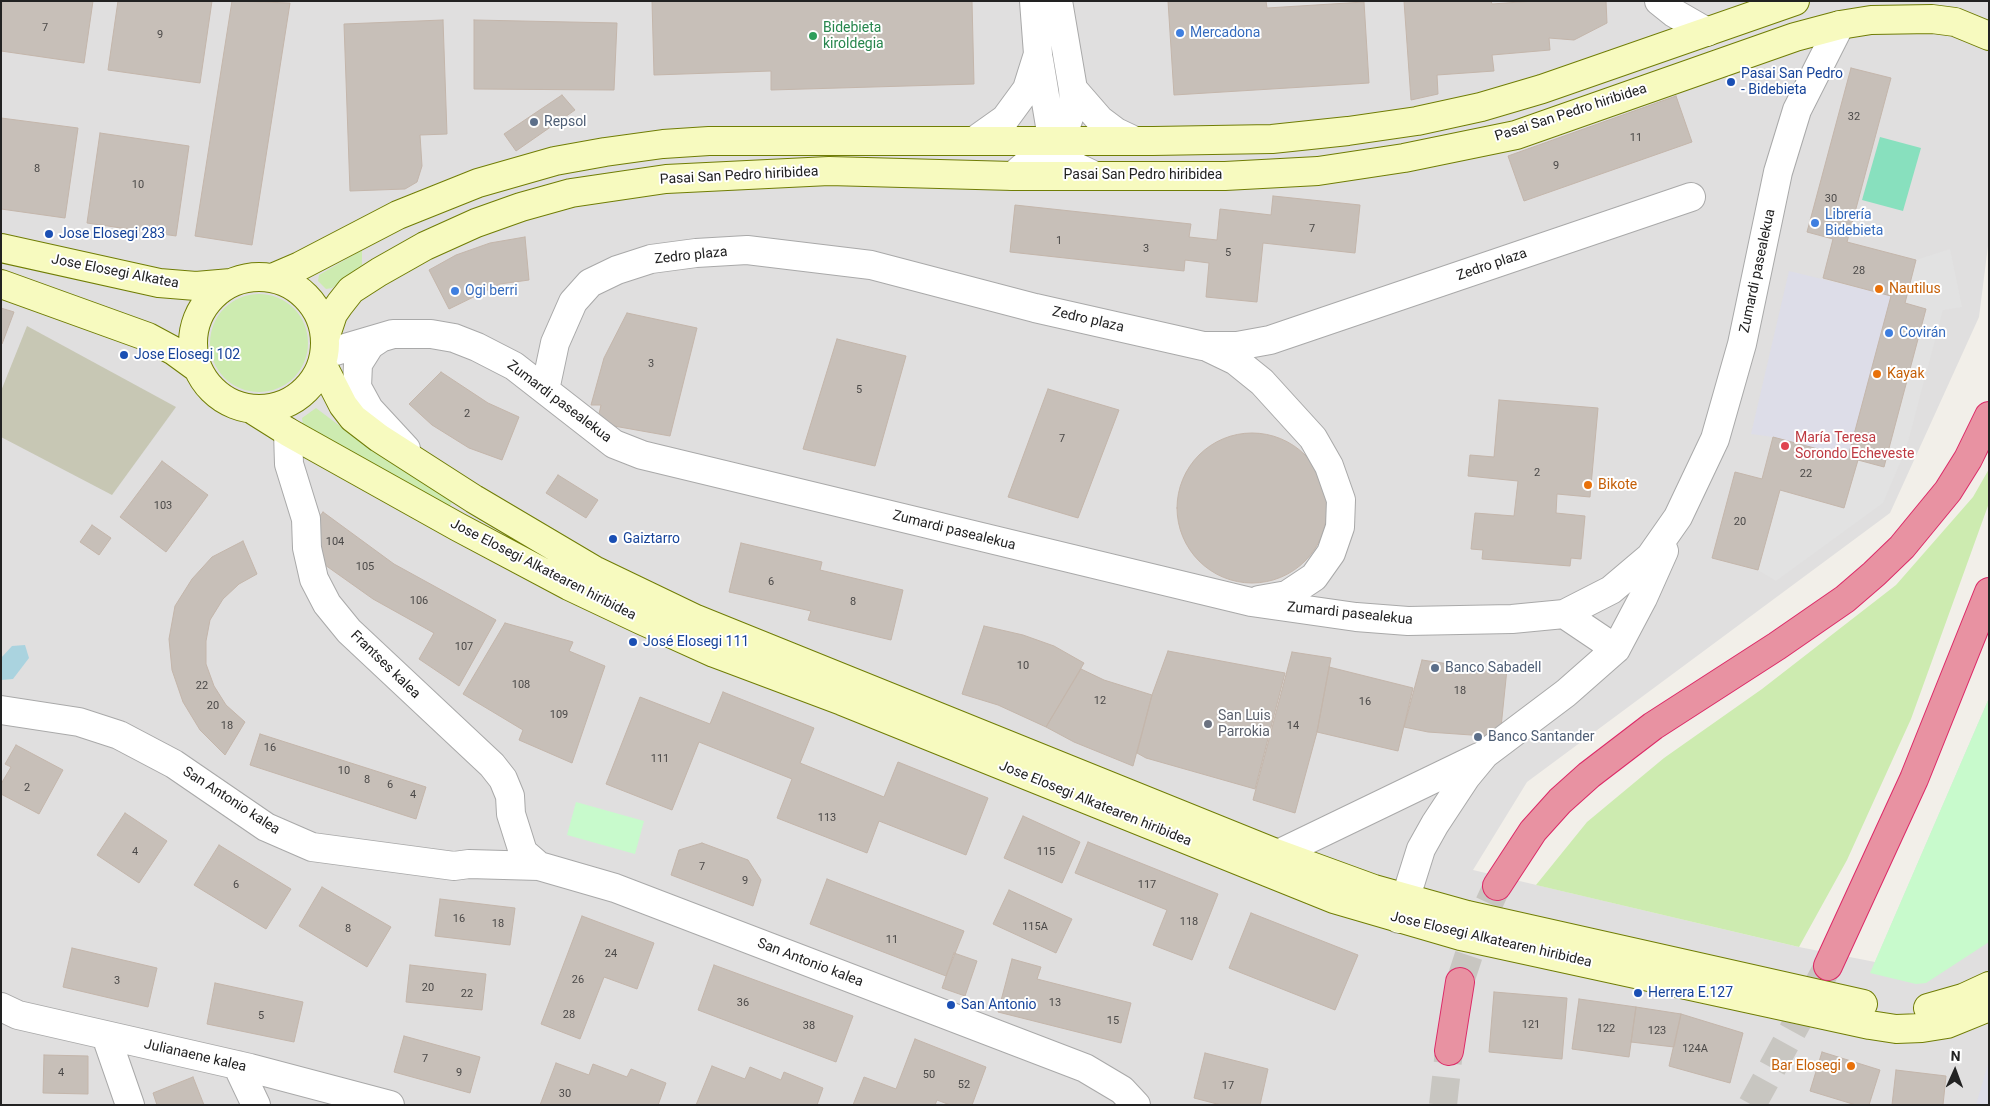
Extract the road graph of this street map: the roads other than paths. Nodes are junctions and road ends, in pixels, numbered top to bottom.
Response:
1 (1034, 1) edge
2 (1058, 1) edge
3 (1659, 1) edge
4 (1795, 1) edge
5 (1840, 25) junction
6 (1707, 32) junction
7 (1989, 36) edge
8 (1038, 54) junction
9 (1073, 89) junction
10 (974, 141) junction
11 (1053, 141) junction
12 (1135, 141) junction
13 (1093, 175) junction
14 (1014, 176) junction
15 (1691, 197) dead end
16 (1, 248) edge
17 (272, 278) junction
18 (230, 283) junction
19 (1, 284) edge
20 (379, 339) junction
21 (1270, 340) junction
22 (1203, 346) junction
23 (324, 352) junction
24 (196, 367) junction
25 (1262, 382) junction
26 (545, 390) junction
27 (253, 410) junction
28 (1989, 416) edge
29 (288, 432) junction
30 (423, 466) junction
31 (1678, 517) junction
32 (1989, 592) edge
33 (1250, 602) junction
34 (1564, 614) junction
35 (1616, 649) junction
36 (1, 710) edge
37 (1485, 754) junction
38 (511, 814) junction
39 (1278, 854) junction
40 (469, 864) junction
41 (539, 866) junction
42 (1497, 886) tunnel mouth
43 (1403, 909) junction
44 (1828, 966) tunnel mouth
45 (1460, 982) tunnel mouth
46 (1989, 986) edge
47 (1, 1007) edge
48 (1989, 1007) edge
49 (106, 1036) junction
50 (1449, 1050) tunnel mouth
51 (237, 1065) junction
52 (130, 1105) edge
53 (256, 1105) edge
54 (390, 1105) edge
55 (1136, 1105) edge

1 - 8 street
2 - 9 street
3 - 6 street
4 - 6 main road
5 - 7 main road, Pasai San Pedro hiribidea
5 - 13 main road, Pasai San Pedro hiribidea
5 - 31 street, Zumardi pasealekua
6 - 12 main road
8 - 10 street
8 - 11 street
9 - 11 street
9 - 12 street
10 - 11 main road
10 - 17 main road
11 - 12 main road
11 - 13 street
11 - 14 street
13 - 14 main road, Pasai San Pedro hiribidea
14 - 23 main road, Pasai San Pedro hiribidea
15 - 21 street, Zedro plaza
16 - 18 main road, Jose Elosegi Alkatea
17 - 18 main road
17 - 23 main road
18 - 24 main road
19 - 24 main road
20 - 23 street, Zumardi pasealekua
20 - 26 street, Zumardi pasealekua
20 - 30 street
21 - 22 street, Zedro plaza
21 - 25 street
22 - 25 street
22 - 26 street, Zedro plaza
23 - 27 main road
23 - 30 main road, Jose Elosegi Alkatearen hiribidea
24 - 27 main road
25 - 33 street
26 - 33 street, Zumardi pasealekua
27 - 29 main road, Jose Elosegi Alkatearen hiribidea
28 - 42 highway
29 - 38 street, Frantses kalea
29 - 43 main road, Jose Elosegi Alkatearen hiribidea
30 - 39 main road, Jose Elosegi Alkatearen hiribidea
31 - 34 street, Zumardi pasealekua
31 - 35 street, Zumardi pasealekua
32 - 44 highway
33 - 34 street, Zumardi pasealekua
34 - 35 street
35 - 37 street, Zumardi pasealekua
36 - 40 street, San Antonio kalea
37 - 39 street, Zumardi pasealekua
37 - 43 street, Zumardi pasealekua
38 - 40 street, San Antonio kalea
38 - 41 street, Frantses kalea
39 - 43 main road, Jose Elosegi Alkatearen hiribidea
40 - 41 street, San Antonio kalea
41 - 55 street, San Antonio kalea
43 - 46 main road, Jose Elosegi Alkatearen hiribidea
43 - 48 main road, Jose Elosegi Alkatearen hiribidea
45 - 50 highway
47 - 49 street, Julianaene kalea
49 - 51 street, Julianaene kalea
49 - 52 street
51 - 53 street
51 - 54 street, Julianaene kalea

